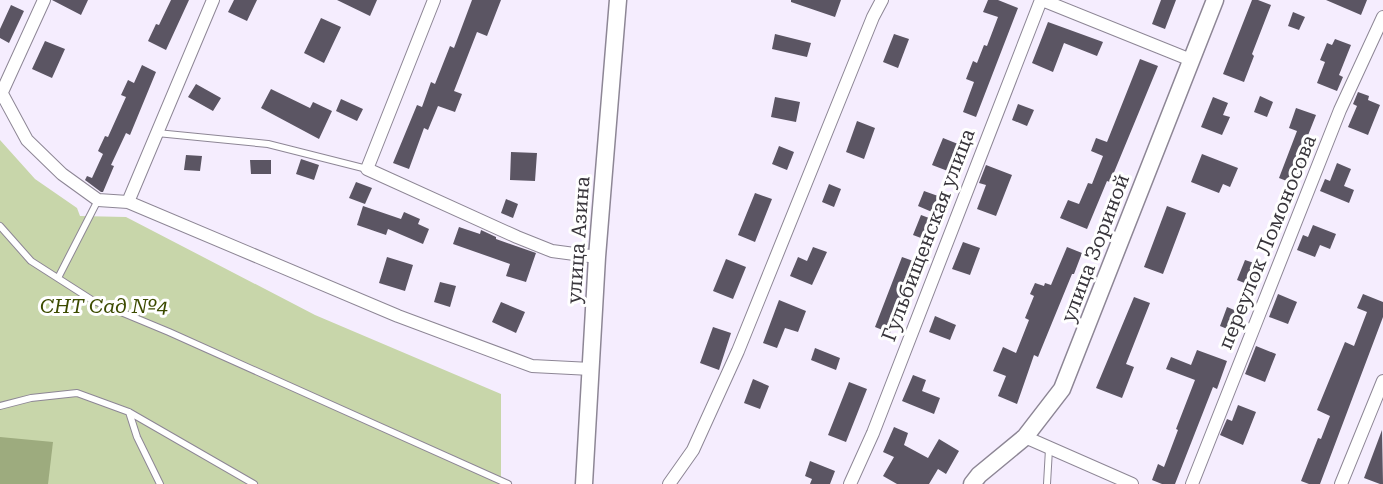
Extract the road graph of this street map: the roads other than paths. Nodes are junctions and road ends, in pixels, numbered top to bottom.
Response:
1 (44, 0) edge
2 (213, 0) edge
3 (434, 0) edge
4 (618, 0) edge
5 (882, 0) edge
6 (1041, 0) edge
7 (1215, 0) edge
8 (1383, 17) edge
9 (1191, 60) junction
10 (1, 91) edge
11 (156, 133) junction
12 (367, 169) junction
13 (98, 200) junction
14 (128, 202) junction
15 (0, 226) edge
16 (597, 257) junction
17 (58, 278) junction
18 (591, 369) junction
19 (1383, 381) edge
20 (0, 406) edge
21 (129, 412) junction
22 (1025, 437) junction
23 (1049, 448) junction
24 (160, 484) edge
25 (254, 484) edge
26 (508, 484) edge
27 (584, 484) edge
28 (669, 484) edge
29 (850, 484) edge
30 (972, 484) edge
31 (1047, 484) edge
32 (1132, 484) edge
33 (1192, 484) edge
34 (1341, 484) edge

1 - 10 street
2 - 11 street
3 - 12 street
4 - 16 main road, улица Азина
5 - 28 street
6 - 9 street
6 - 29 street, Гульбищенская улица
7 - 9 main road, улица Зориной
8 - 33 street, переулок Ломоносова
9 - 22 main road, улица Зориной
10 - 13 street
11 - 12 lane
11 - 14 street
12 - 16 street
13 - 14 street
13 - 17 lane
14 - 18 street
15 - 17 lane
16 - 18 main road, улица Азина
17 - 26 lane
18 - 27 main road, улица Азина
19 - 34 street
20 - 21 lane
21 - 24 lane
21 - 25 lane
22 - 23 street
22 - 30 main road, улица Зориной
23 - 31 lane
23 - 32 street

